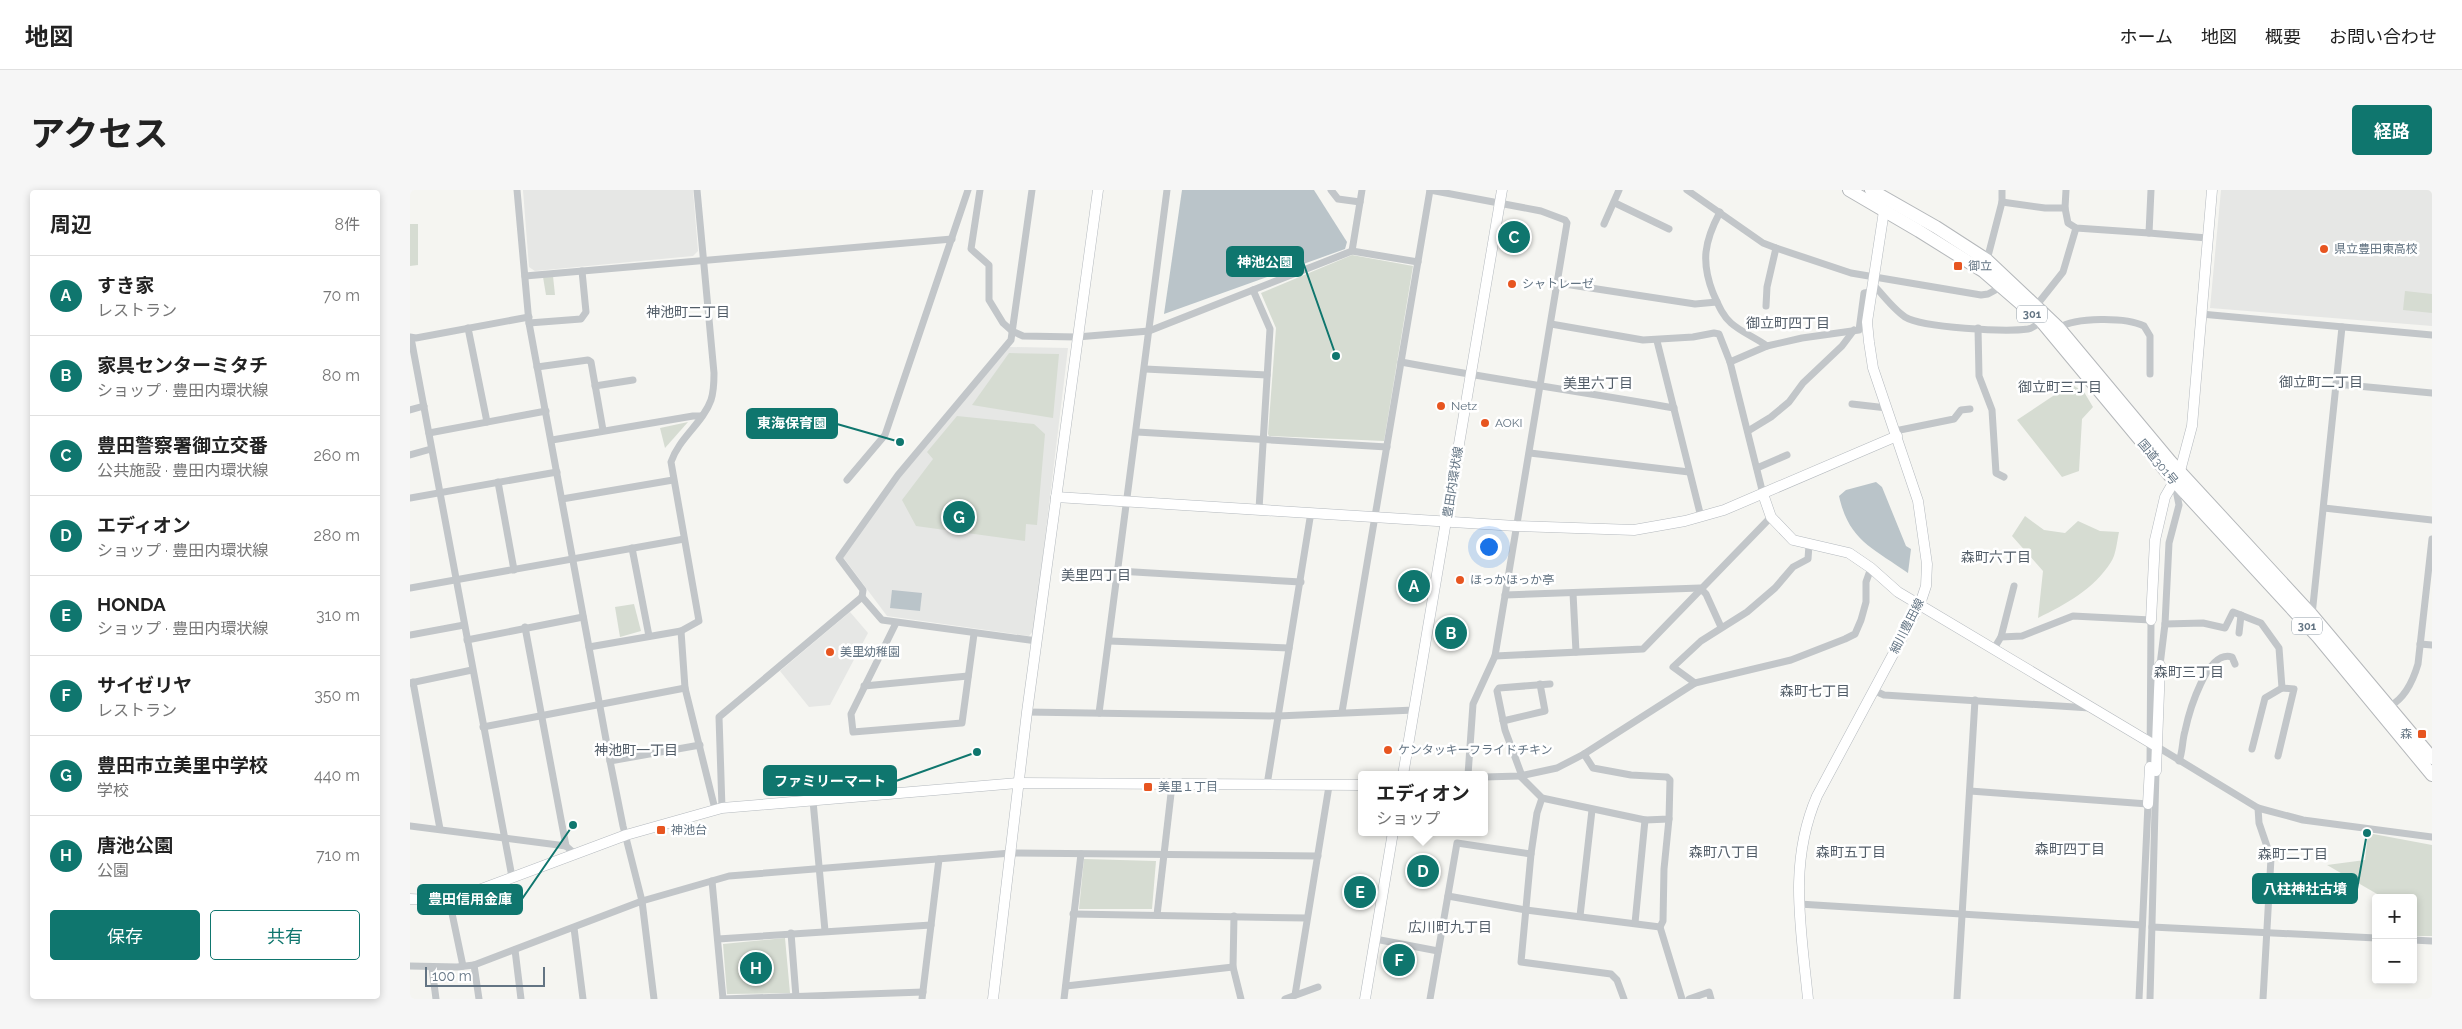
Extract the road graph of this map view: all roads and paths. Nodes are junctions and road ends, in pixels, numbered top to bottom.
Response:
1 (517, 190) edge
2 (697, 190) edge
3 (968, 190) edge
4 (980, 190) edge
5 (1032, 190) edge
6 (1098, 190) edge
7 (1166, 190) edge
8 (1331, 190) edge
9 (1362, 190) edge
10 (1430, 190) edge
11 (1502, 190) edge
12 (1620, 190) edge
13 (1688, 190) edge
14 (1849, 190) edge
15 (1871, 190) edge
16 (2002, 190) edge
17 (2066, 190) edge
18 (2151, 190) edge
19 (2212, 190) edge
20 (1884, 194) edge
21 (1360, 202) junction
22 (2002, 202) junction
23 (1615, 203) junction
24 (1499, 204) junction
25 (2065, 208) junction
26 (1884, 211) junction
27 (1720, 212) junction
28 (1604, 224) dead end
29 (1669, 228) dead end
30 (2076, 228) junction
31 (2150, 233) junction
32 (2207, 238) junction
33 (952, 239) junction
34 (1776, 248) junction
35 (1352, 250) junction
36 (704, 259) junction
37 (1986, 260) junction
38 (1418, 262) junction
39 (582, 271) junction
40 (525, 276) junction
41 (1558, 284) junction
42 (1873, 284) junction
43 (2001, 286) junction
44 (1253, 290) junction
45 (1717, 302) junction
46 (1766, 306) dead end
47 (2036, 306) junction
48 (2200, 314) junction
49 (529, 320) junction
50 (2041, 321) junction
51 (1551, 324) junction
52 (2342, 327) junction
53 (468, 328) junction
54 (1978, 328) junction
55 (2059, 328) junction
56 (1854, 330) junction
57 (1012, 331) junction
58 (1150, 331) junction
59 (2432, 335) edge
60 (411, 338) edge
61 (1077, 338) junction
62 (1657, 341) junction
63 (1767, 346) junction
64 (1401, 362) junction
65 (1730, 362) junction
66 (537, 367) junction
67 (1145, 369) junction
68 (2150, 374) dead end
69 (1267, 375) junction
70 (1470, 375) junction
71 (633, 380) dead end
72 (2336, 384) junction
73 (1541, 385) junction
74 (595, 386) junction
75 (2432, 393) edge
76 (1852, 404) dead end
77 (424, 406) junction
78 (1674, 408) junction
79 (1887, 408) junction
80 (1970, 409) dead end
81 (410, 410) edge
82 (546, 411) junction
83 (702, 416) junction
84 (487, 422) junction
85 (603, 430) junction
86 (1748, 431) junction
87 (1137, 432) junction
88 (429, 433) junction
89 (1896, 434) junction
90 (1263, 439) junction
91 (552, 440) junction
92 (1387, 447) junction
93 (431, 449) junction
94 (1530, 453) junction
95 (410, 455) edge
96 (1787, 455) dead end
97 (1757, 468) junction
98 (557, 472) junction
99 (1689, 472) junction
100 (2004, 476) dead end
101 (2177, 477) junction
102 (674, 480) junction
103 (847, 480) dead end
104 (498, 482) junction
105 (439, 492) junction
106 (1763, 494) junction
107 (1056, 496) junction
108 (410, 498) edge
109 (562, 499) junction
110 (1127, 502) junction
111 (2324, 508) junction
112 (1258, 509) junction
113 (1311, 512) junction
114 (1375, 516) junction
115 (1701, 517) junction
116 (1770, 517) junction
117 (1446, 520) junction
118 (2432, 520) edge
119 (1516, 526) junction
120 (684, 539) junction
121 (2432, 540) edge
122 (1809, 545) junction
123 (632, 548) junction
124 (572, 558) junction
125 (1871, 568) junction
126 (514, 570) junction
127 (1118, 571) junction
128 (456, 581) junction
129 (1301, 582) junction
130 (2014, 586) dead end
131 (410, 588) edge
132 (1700, 588) junction
133 (1573, 593) junction
134 (1505, 595) junction
135 (862, 597) junction
136 (1920, 604) junction
137 (2241, 615) junction
138 (2312, 615) junction
139 (583, 617) junction
140 (2151, 620) junction
141 (896, 623) junction
142 (2165, 624) junction
143 (464, 625) junction
144 (1721, 626) junction
145 (525, 627) junction
146 (680, 631) junction
147 (2239, 633) dead end
148 (974, 634) junction
149 (410, 635) edge
150 (649, 636) junction
151 (2001, 637) junction
152 (467, 640) junction
153 (1036, 641) junction
154 (1108, 641) junction
155 (2420, 644) junction
156 (2432, 645) edge
157 (589, 647) junction
158 (1290, 648) junction
159 (1993, 650) junction
160 (1576, 652) junction
161 (1495, 656) junction
162 (2236, 664) dead end
163 (2160, 665) joint
164 (472, 670) junction
165 (968, 676) junction
166 (412, 682) edge
167 (1695, 683) junction
168 (1540, 684) junction
169 (1550, 684) dead end
170 (864, 686) junction
171 (685, 688) junction
172 (2282, 688) junction
173 (1873, 690) junction
174 (1975, 700) junction
175 (599, 704) junction
176 (2390, 706) junction
177 (2093, 708) junction
178 (1414, 710) junction
179 (1027, 712) junction
180 (1099, 712) junction
181 (1342, 712) junction
182 (541, 715) junction
183 (1278, 716) junction
184 (1503, 721) junction
185 (483, 727) junction
186 (700, 745) junction
187 (2153, 745) junction
188 (2252, 750) dead end
189 (1584, 754) junction
190 (2278, 756) dead end
191 (2432, 758) edge
192 (610, 761) junction
193 (2179, 761) junction
194 (2153, 769) junction
195 (1404, 771) edge
196 (1468, 771) edge
197 (2432, 775) edge
198 (1488, 776) edge
199 (1521, 776) junction
200 (1018, 783) junction
201 (1172, 785) junction
202 (1358, 785) edge
203 (1267, 786) junction
204 (1329, 786) junction
205 (1970, 791) junction
206 (1542, 798) junction
207 (813, 801) junction
208 (2148, 804) junction
209 (2258, 808) junction
210 (719, 809) junction
211 (1592, 810) junction
212 (1669, 818) junction
213 (1645, 820) junction
214 (410, 826) edge
215 (440, 829) junction
216 (626, 835) junction
217 (1392, 836) edge
218 (2432, 837) edge
219 (504, 839) junction
220 (566, 846) junction
221 (1011, 853) junction
222 (575, 854) junction
223 (1081, 854) junction
224 (1165, 854) junction
225 (1531, 854) junction
226 (1318, 856) junction
227 (939, 858) junction
228 (820, 868) junction
229 (512, 877) junction
230 (712, 881) junction
231 (1448, 896) junction
232 (449, 898) junction
233 (410, 899) edge
234 (642, 901) junction
235 (1799, 904) junction
236 (1526, 910) junction
237 (1962, 913) junction
238 (1073, 914) junction
239 (1157, 915) junction
240 (1234, 916) junction
241 (1580, 916) junction
242 (1306, 918) junction
243 (1635, 923) junction
244 (931, 925) junction
245 (2142, 925) junction
246 (1660, 927) junction
247 (2152, 927) junction
248 (574, 928) junction
249 (825, 931) junction
250 (2268, 933) junction
251 (791, 934) junction
252 (2372, 938) edge
253 (718, 939) junction
254 (1375, 939) junction
255 (2417, 940) edge
256 (2432, 941) edge
257 (515, 950) junction
258 (1438, 951) junction
259 (474, 965) junction
260 (410, 966) edge
261 (463, 966) junction
262 (1233, 967) junction
263 (432, 968) junction
264 (1066, 986) junction
265 (1318, 987) dead end
266 (1295, 995) junction
267 (922, 996) edge
268 (796, 997) junction
269 (436, 999) edge
270 (479, 999) edge
271 (520, 999) edge
272 (583, 999) edge
273 (654, 999) edge
274 (723, 999) edge
275 (993, 999) edge
276 (1064, 999) edge
277 (1241, 999) edge
278 (1285, 999) edge
279 (1365, 999) edge
280 (1430, 999) edge
281 (1624, 999) edge
282 (1682, 999) edge
283 (1690, 999) edge
284 (1712, 999) edge
285 (1808, 999) edge
286 (1957, 999) edge
287 (2139, 999) edge
288 (2150, 999) edge
289 (2263, 999) edge

1 - 40 street
2 - 36 street
3 - 33 street
4 - 57 street
5 - 57 street
6 - 61 street
7 - 58 street
8 - 21 street
9 - 21 street
10 - 24 street
10 - 38 street
11 - 24 street, 豊田内環状線
12 - 23 street
13 - 27 street
14 - 26 highway, 国道301号 / 301
15 - 20 highway, 国道301号 / 301
16 - 22 street
17 - 25 street
18 - 31 street
19 - 32 street
20 - 26 street
20 - 37 highway, 国道301号 / 301
21 - 35 street
22 - 25 street
22 - 37 street
23 - 28 street
23 - 29 street
24 - 41 street
24 - 70 street, 豊田内環状線
25 - 30 street
26 - 42 street, 細川豊田線
26 - 43 highway, 国道301号 / 301
27 - 34 street
27 - 45 street
30 - 31 street
30 - 47 street
31 - 32 street
32 - 48 street
33 - 36 street
33 - 103 street
34 - 42 street
34 - 46 street
35 - 38 street
35 - 44 street
36 - 39 street
36 - 83 street
37 - 47 highway, 国道301号 / 301
38 - 64 street
39 - 40 street
39 - 49 street
40 - 49 street
41 - 45 street
41 - 51 street
42 - 43 street
42 - 54 street
42 - 56 street
42 - 79 street, 細川豊田線
43 - 50 highway, 国道301号 / 301
44 - 58 street
44 - 69 street
45 - 63 street
47 - 55 highway, 国道301号 / 301
48 - 52 street
48 - 101 street
49 - 53 street
49 - 66 street
50 - 54 street
50 - 101 highway, 国道301号 / 301
51 - 62 street
51 - 73 street
52 - 59 street
52 - 72 street
53 - 60 street
53 - 84 street
54 - 100 street
55 - 68 street
55 - 101 highway, 国道301号 / 301
56 - 63 street
56 - 86 street
57 - 61 street
57 - 135 street
58 - 61 street
58 - 67 street
60 - 77 street
61 - 107 street
62 - 65 street
62 - 78 street
63 - 65 street
64 - 70 street
64 - 92 street
65 - 86 street
66 - 74 street
66 - 82 street
67 - 69 street
67 - 87 street
69 - 90 street
70 - 73 street
70 - 117 street, 豊田内環状線
71 - 74 street
72 - 75 street
72 - 111 street
73 - 78 street
73 - 94 street
74 - 85 street
76 - 79 street
77 - 81 street
77 - 88 street
78 - 99 street
79 - 89 street, 細川豊田線
80 - 89 street
82 - 84 street
82 - 91 street
83 - 85 street
83 - 102 street
84 - 88 street
85 - 91 street
86 - 97 street
87 - 90 street
87 - 110 street
88 - 93 street
89 - 106 street
89 - 136 street, 細川豊田線
90 - 92 street
90 - 112 street
91 - 98 street
92 - 114 street
93 - 95 street
93 - 105 street
94 - 99 street
94 - 119 street
96 - 97 street
97 - 106 street
98 - 104 street
98 - 109 street
99 - 115 street
101 - 138 highway, 国道301号 / 301
101 - 140 street
101 - 142 street
101 - 197 highway, 国道301号 / 301
102 - 109 street
102 - 120 street
104 - 105 street
104 - 126 street
105 - 108 street
105 - 128 street
106 - 115 street
106 - 116 street
107 - 110 street
107 - 153 street
109 - 124 street
110 - 112 street
110 - 127 street
111 - 118 street
111 - 138 street
112 - 113 street
113 - 114 street
113 - 129 street
114 - 117 street
114 - 181 street
115 - 119 street
116 - 122 street
116 - 132 street
117 - 119 street
117 - 178 street, 豊田内環状線
119 - 134 street
120 - 123 street
120 - 146 street
121 - 155 street
122 - 125 street
122 - 144 street
123 - 124 street
123 - 150 street
124 - 126 street
124 - 139 street
125 - 136 street
125 - 167 street
126 - 128 street
127 - 129 street
127 - 154 street
128 - 131 street
128 - 143 street
129 - 158 street
130 - 151 street
132 - 133 street
132 - 144 street
132 - 160 street
133 - 134 street
133 - 160 street
134 - 161 street
135 - 141 street
135 - 210 street
136 - 159 street
136 - 173 street, 細川豊田線
137 - 142 street
137 - 147 street
137 - 172 street
138 - 176 highway, 国道301号 / 301
139 - 145 street
139 - 157 street
140 - 151 street
140 - 187 street
141 - 148 street
141 - 170 street
142 - 163 street
143 - 149 street
143 - 152 street
144 - 167 street
145 - 152 street
145 - 182 street
146 - 150 street
146 - 171 street
148 - 153 street
148 - 165 street
150 - 157 street
151 - 159 street
152 - 164 street
153 - 179 street
154 - 158 street
154 - 180 street
155 - 156 street
155 - 176 street
157 - 175 street
158 - 183 street
159 - 177 street
160 - 161 street
161 - 196 street
162 - 193 street
163 - 187 street
164 - 166 street
164 - 185 street
165 - 170 street
165 - 170 street
166 - 215 street
167 - 189 street
168 - 169 street
168 - 184 street
168 - 184 street
171 - 175 street
171 - 186 street
172 - 188 street
172 - 190 street
173 - 174 street
173 - 235 street, 細川豊田線
174 - 177 street
174 - 205 street
175 - 182 street
175 - 192 street
176 - 191 highway, 国道301号 / 301
177 - 187 street
178 - 181 street
178 - 195 street, 豊田内環状線
179 - 180 street
179 - 200 street
180 - 183 street
181 - 183 street
182 - 185 street
182 - 220 street
183 - 203 street
184 - 199 street
185 - 219 street
186 - 192 street
186 - 210 street
187 - 193 street
187 - 194 street
189 - 199 street
189 - 212 street
192 - 216 street
193 - 209 street
194 - 208 street
194 - 247 street
198 - 199 street
199 - 206 street
200 - 201 street
200 - 207 street
200 - 221 street
201 - 203 street
201 - 224 street
202 - 204 street
203 - 204 street
204 - 226 street
205 - 208 street
205 - 237 street
206 - 211 street
206 - 225 street
207 - 210 street
207 - 228 street
208 - 245 street
209 - 218 street
209 - 250 street
210 - 216 street
211 - 213 street
211 - 241 street
212 - 213 street
212 - 246 street
213 - 243 street
214 - 215 street
215 - 219 street
216 - 222 street
216 - 234 street
217 - 254 street
219 - 220 street
219 - 229 street
220 - 222 street
221 - 223 street
221 - 227 street
221 - 275 street
222 - 229 street
223 - 224 street
223 - 238 street
224 - 226 street
224 - 239 street
225 - 231 street
225 - 236 street
226 - 242 street
227 - 228 street
227 - 244 street
228 - 230 street
228 - 249 street
229 - 232 street
230 - 234 street
230 - 253 street
231 - 236 street
231 - 258 street
232 - 233 street
232 - 261 street
234 - 248 street
234 - 273 street
235 - 237 street
235 - 285 street, 細川豊田線
236 - 241 street
236 - 281 street
237 - 245 street
237 - 286 street
238 - 239 street
238 - 264 street
239 - 240 street
240 - 242 street
240 - 262 street
241 - 243 street
242 - 266 street
243 - 246 street
244 - 249 street
244 - 267 street
245 - 287 street
246 - 282 street
247 - 250 street
247 - 288 street
248 - 257 street
248 - 272 street
249 - 251 street
250 - 252 street
250 - 289 street
251 - 253 street
251 - 268 street
253 - 274 street
254 - 258 street
254 - 279 street
255 - 256 street
257 - 259 street
257 - 271 street
258 - 280 street
259 - 261 street
259 - 270 street
260 - 263 street
261 - 263 street
262 - 264 street
262 - 277 street
263 - 269 street
264 - 276 street
265 - 266 street
266 - 278 street
267 - 268 street
268 - 274 street
283 - 284 street

